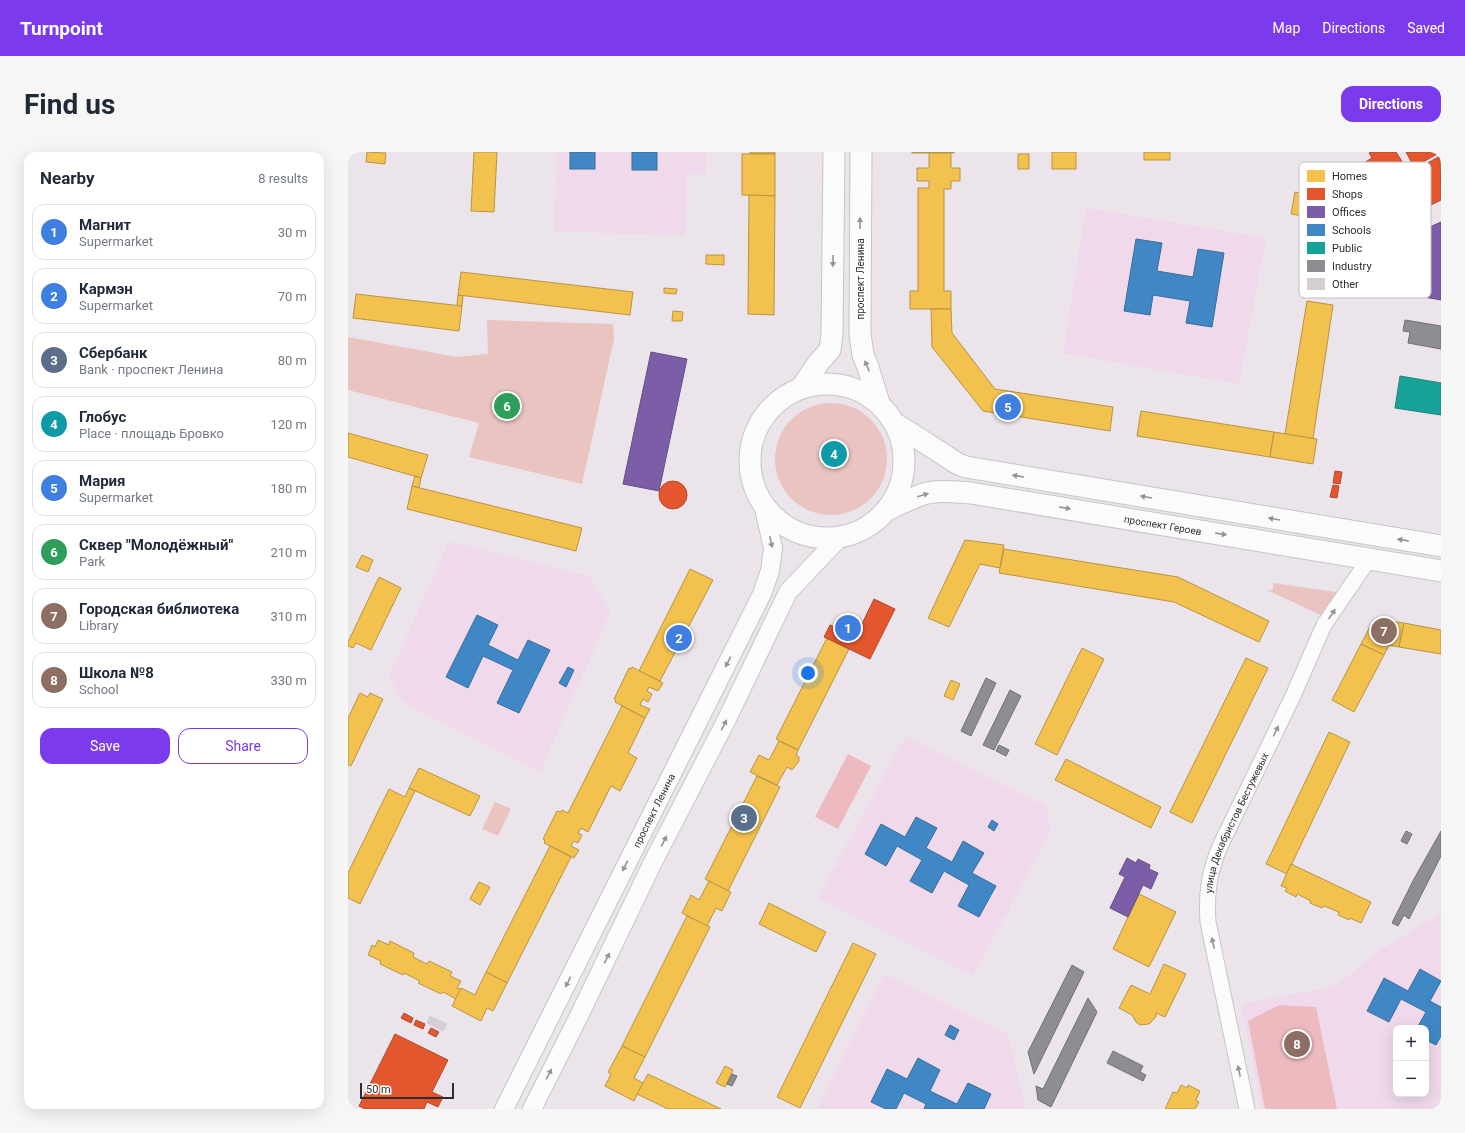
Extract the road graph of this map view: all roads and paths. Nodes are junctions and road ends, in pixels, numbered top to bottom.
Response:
1 (834, 152) edge
2 (861, 152) edge
3 (802, 387) junction
4 (879, 403) junction
5 (897, 425) junction
6 (763, 504) junction
7 (887, 510) junction
8 (839, 538) junction
9 (1441, 546) edge
10 (1370, 559) junction
11 (1441, 571) edge
12 (504, 1109) edge
13 (532, 1109) edge
14 (1247, 1109) edge

1 -> 3 main road
4 -> 2 main road, проспект Ленина
3 - 4 main road
3 - 6 main road
4 - 5 main road
5 - 7 main road
9 -> 5 main road
6 - 8 main road
6 -> 12 street, проспект Ленина
7 - 8 main road
7 -> 10 main road, проспект Героев
13 -> 8 street
10 - 11 main road, проспект Героев
14 -> 10 street, улица Декабристов Бестужевых

